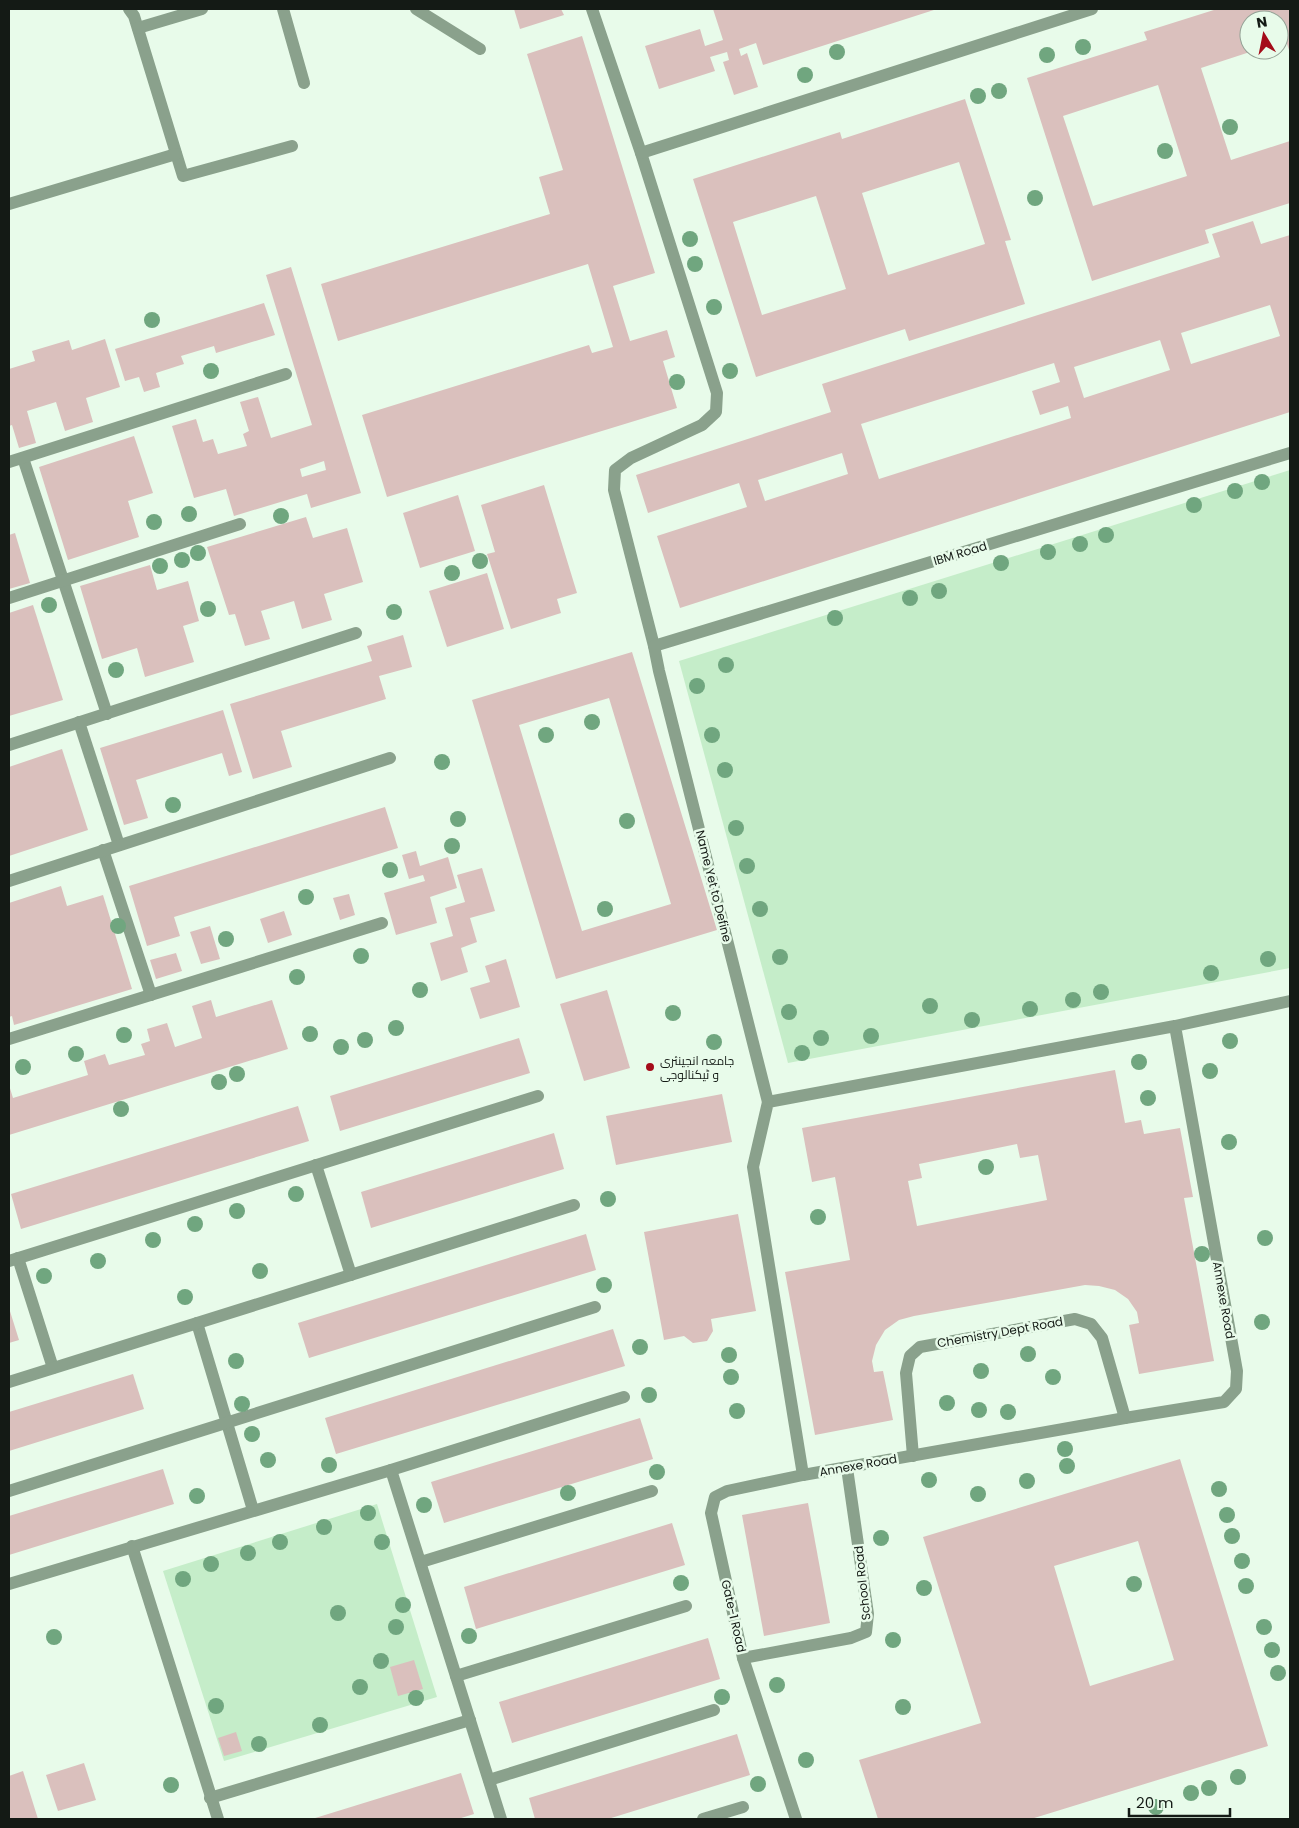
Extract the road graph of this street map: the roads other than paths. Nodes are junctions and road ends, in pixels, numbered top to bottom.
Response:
1 (129, 9) edge
2 (202, 9) edge
3 (283, 9) edge
4 (416, 9) edge
5 (592, 9) edge
6 (1092, 9) edge
7 (138, 28) junction
8 (480, 49) dead end
9 (304, 83) dead end
10 (292, 146) dead end
11 (641, 152) junction
12 (176, 154) junction
13 (9, 204) edge
14 (286, 374) dead end
15 (1290, 453) edge
16 (23, 458) junction
17 (9, 462) edge
18 (240, 524) dead end
19 (62, 581) junction
20 (9, 598) edge
21 (356, 633) dead end
22 (654, 646) junction
23 (106, 714) junction
24 (79, 722) junction
25 (9, 746) edge
26 (390, 758) dead end
27 (119, 845) junction
28 (103, 850) junction
29 (9, 881) edge
30 (382, 923) dead end
31 (151, 995) junction
32 (1290, 1001) edge
33 (1175, 1026) junction
34 (9, 1039) edge
35 (538, 1096) dead end
36 (768, 1102) junction
37 (316, 1165) junction
38 (574, 1205) dead end
39 (13, 1260) edge
40 (351, 1275) junction
41 (595, 1307) dead end
42 (197, 1323) junction
43 (52, 1368) junction
44 (9, 1382) edge
45 (624, 1398) dead end
46 (1125, 1418) junction
47 (227, 1423) junction
48 (913, 1456) junction
49 (847, 1468) junction
50 (391, 1470) junction
51 (803, 1475) junction
52 (9, 1491) edge
53 (652, 1491) dead end
54 (253, 1510) junction
55 (132, 1546) junction
56 (421, 1562) junction
57 (9, 1584) edge
58 (686, 1606) dead end
59 (743, 1658) junction
60 (456, 1676) junction
61 (714, 1710) dead end
62 (470, 1720) junction
63 (489, 1780) junction
64 (210, 1798) junction
65 (743, 1807) dead end
66 (218, 1819) edge
67 (502, 1819) edge
68 (703, 1819) edge
69 (796, 1819) edge

1 - 7 street
2 - 7 street
3 - 9 street
4 - 8 street
5 - 11 street
6 - 11 street
7 - 12 street
10 - 12 street
11 - 22 street
12 - 13 street
14 - 16 street
15 - 22 street, IBM Road
16 - 17 street
16 - 19 street
18 - 19 street
19 - 20 street
19 - 23 street
21 - 23 street
22 - 36 street, Name Yet to Define
23 - 24 street
24 - 25 street
24 - 27 street
26 - 27 street
27 - 28 street
28 - 29 street
28 - 31 street
30 - 31 street
31 - 34 street
32 - 33 street
33 - 36 street
33 - 46 street, Annexe Road
35 - 37 street
36 - 51 street, Annexe Road
37 - 39 street
37 - 40 street
38 - 40 street
39 - 43 street
40 - 42 street
41 - 47 street
42 - 43 street
42 - 47 street
43 - 44 street
45 - 50 street
46 - 48 street, Annexe Road
46 - 48 street, Chemistry Dept Road
47 - 52 street
47 - 54 street
48 - 49 street, Annexe Road
49 - 51 street, Annexe Road
49 - 59 street, School Road
50 - 54 street
50 - 56 street
51 - 59 street, Gate-1 Road
53 - 56 street
54 - 55 street
55 - 57 street
55 - 64 street
56 - 60 street
58 - 60 street
59 - 69 street, Gate-1 Road
60 - 62 street
61 - 63 street
62 - 63 street
62 - 64 street
63 - 67 street
64 - 66 street
65 - 68 street

